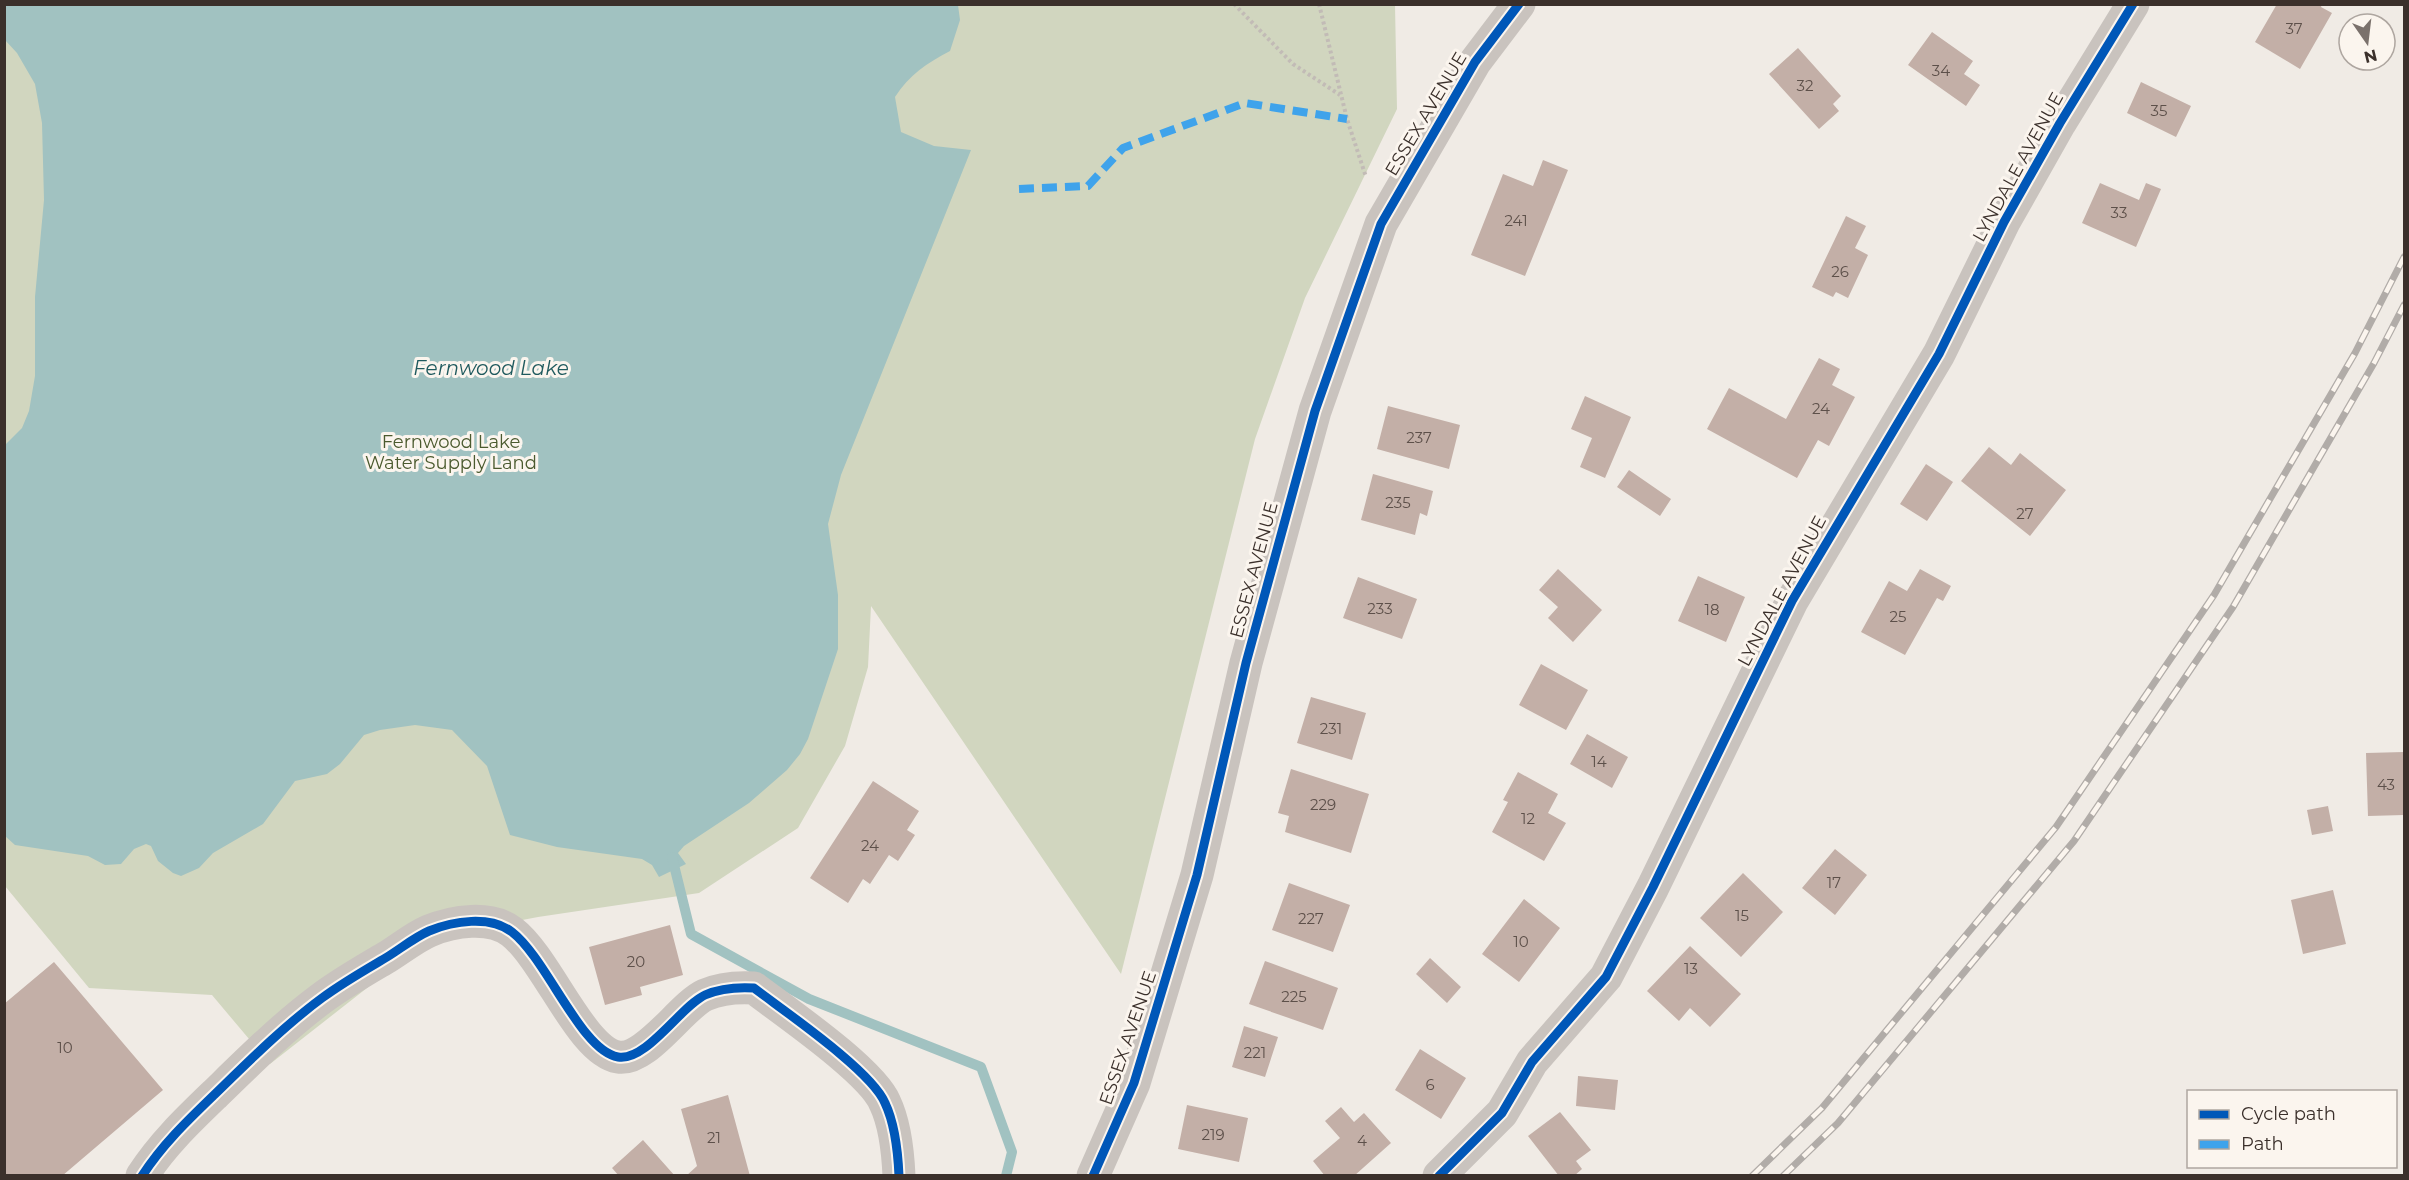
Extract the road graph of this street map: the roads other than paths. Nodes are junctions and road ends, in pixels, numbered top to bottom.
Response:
1 (1519, 4) edge
2 (2133, 4) edge
3 (1096, 1175) edge
4 (142, 1176) edge
5 (899, 1176) edge
6 (1439, 1176) edge

1 - 3 street, ESSEX AVENUE
2 - 6 street, LYNDALE AVENUE
4 - 5 street

